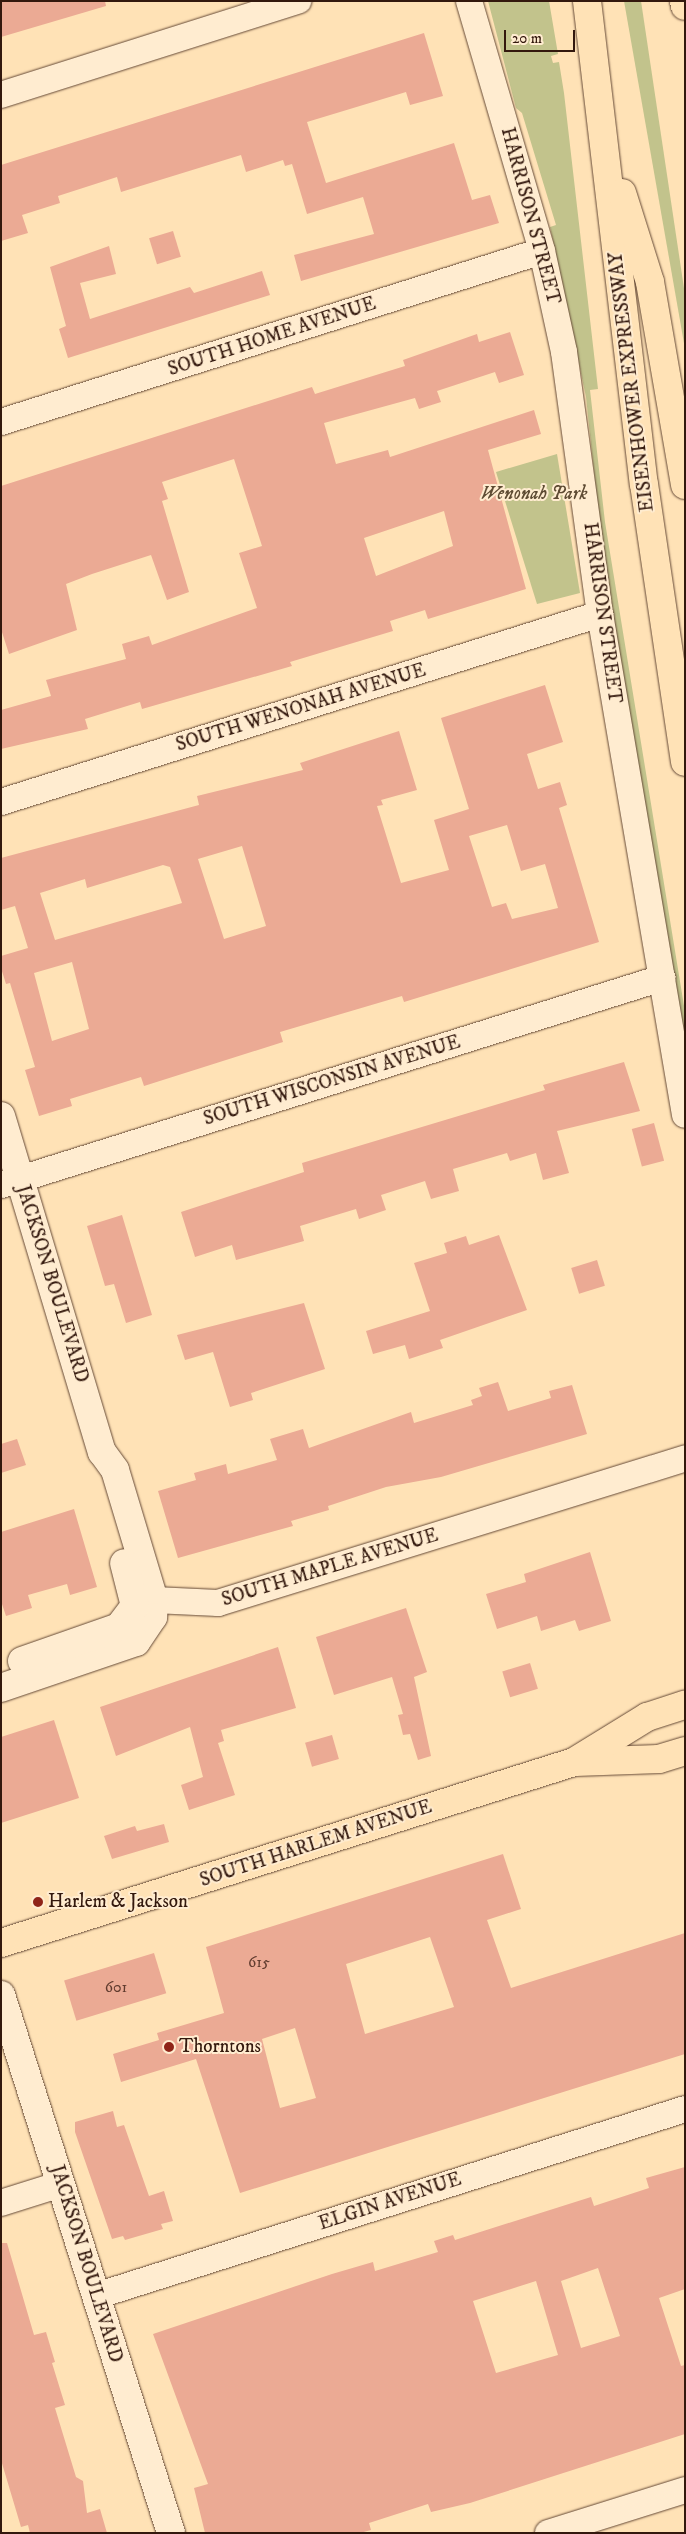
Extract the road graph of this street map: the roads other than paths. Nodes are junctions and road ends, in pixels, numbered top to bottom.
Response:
1 (298, 1) edge
2 (469, 1) edge
3 (587, 1) edge
4 (684, 1) edge
5 (685, 6) edge
6 (1, 95) edge
7 (602, 129) junction
8 (542, 251) junction
9 (1, 422) edge
10 (685, 485) edge
11 (600, 614) junction
12 (685, 762) edge
13 (1, 802) edge
14 (662, 978) junction
15 (685, 1114) edge
16 (1, 1116) edge
17 (11, 1182) edge
18 (685, 1458) edge
19 (144, 1598) junction
20 (1, 1668) edge
21 (1, 1688) edge
22 (685, 1705) edge
23 (685, 1751) edge
24 (574, 1762) junction
25 (1, 1943) edge
26 (1, 1996) edge
27 (685, 2109) edge
28 (61, 2184) junction
29 (1, 2203) edge
30 (96, 2296) junction
31 (685, 2490) edge
32 (171, 2533) edge
33 (548, 2533) edge

1 - 6 street
2 - 8 street, HARRISON STREET
3 - 7 main road, EISENHOWER EXPRESSWAY
4 - 5 main road
7 - 10 main road
7 - 12 main road, EISENHOWER EXPRESSWAY
8 - 9 street, SOUTH HOME AVENUE
8 - 11 street, HARRISON STREET
11 - 13 street, SOUTH WENONAH AVENUE
11 - 14 street, HARRISON STREET
14 - 15 street, HARRISON STREET
14 - 17 street, SOUTH WISCONSIN AVENUE
16 - 17 street, JACKSON BOULEVARD
17 - 19 street, JACKSON BOULEVARD
18 - 19 street, SOUTH MAPLE AVENUE
19 - 20 street
19 - 21 street
22 - 24 main road, SOUTH HARLEM AVENUE
23 - 24 main road, SOUTH HARLEM AVENUE
24 - 25 main road, SOUTH HARLEM AVENUE
26 - 28 street, JACKSON BOULEVARD
27 - 30 street, ELGIN AVENUE
28 - 29 street
28 - 30 street, JACKSON BOULEVARD
30 - 32 street, JACKSON BOULEVARD
31 - 33 street

